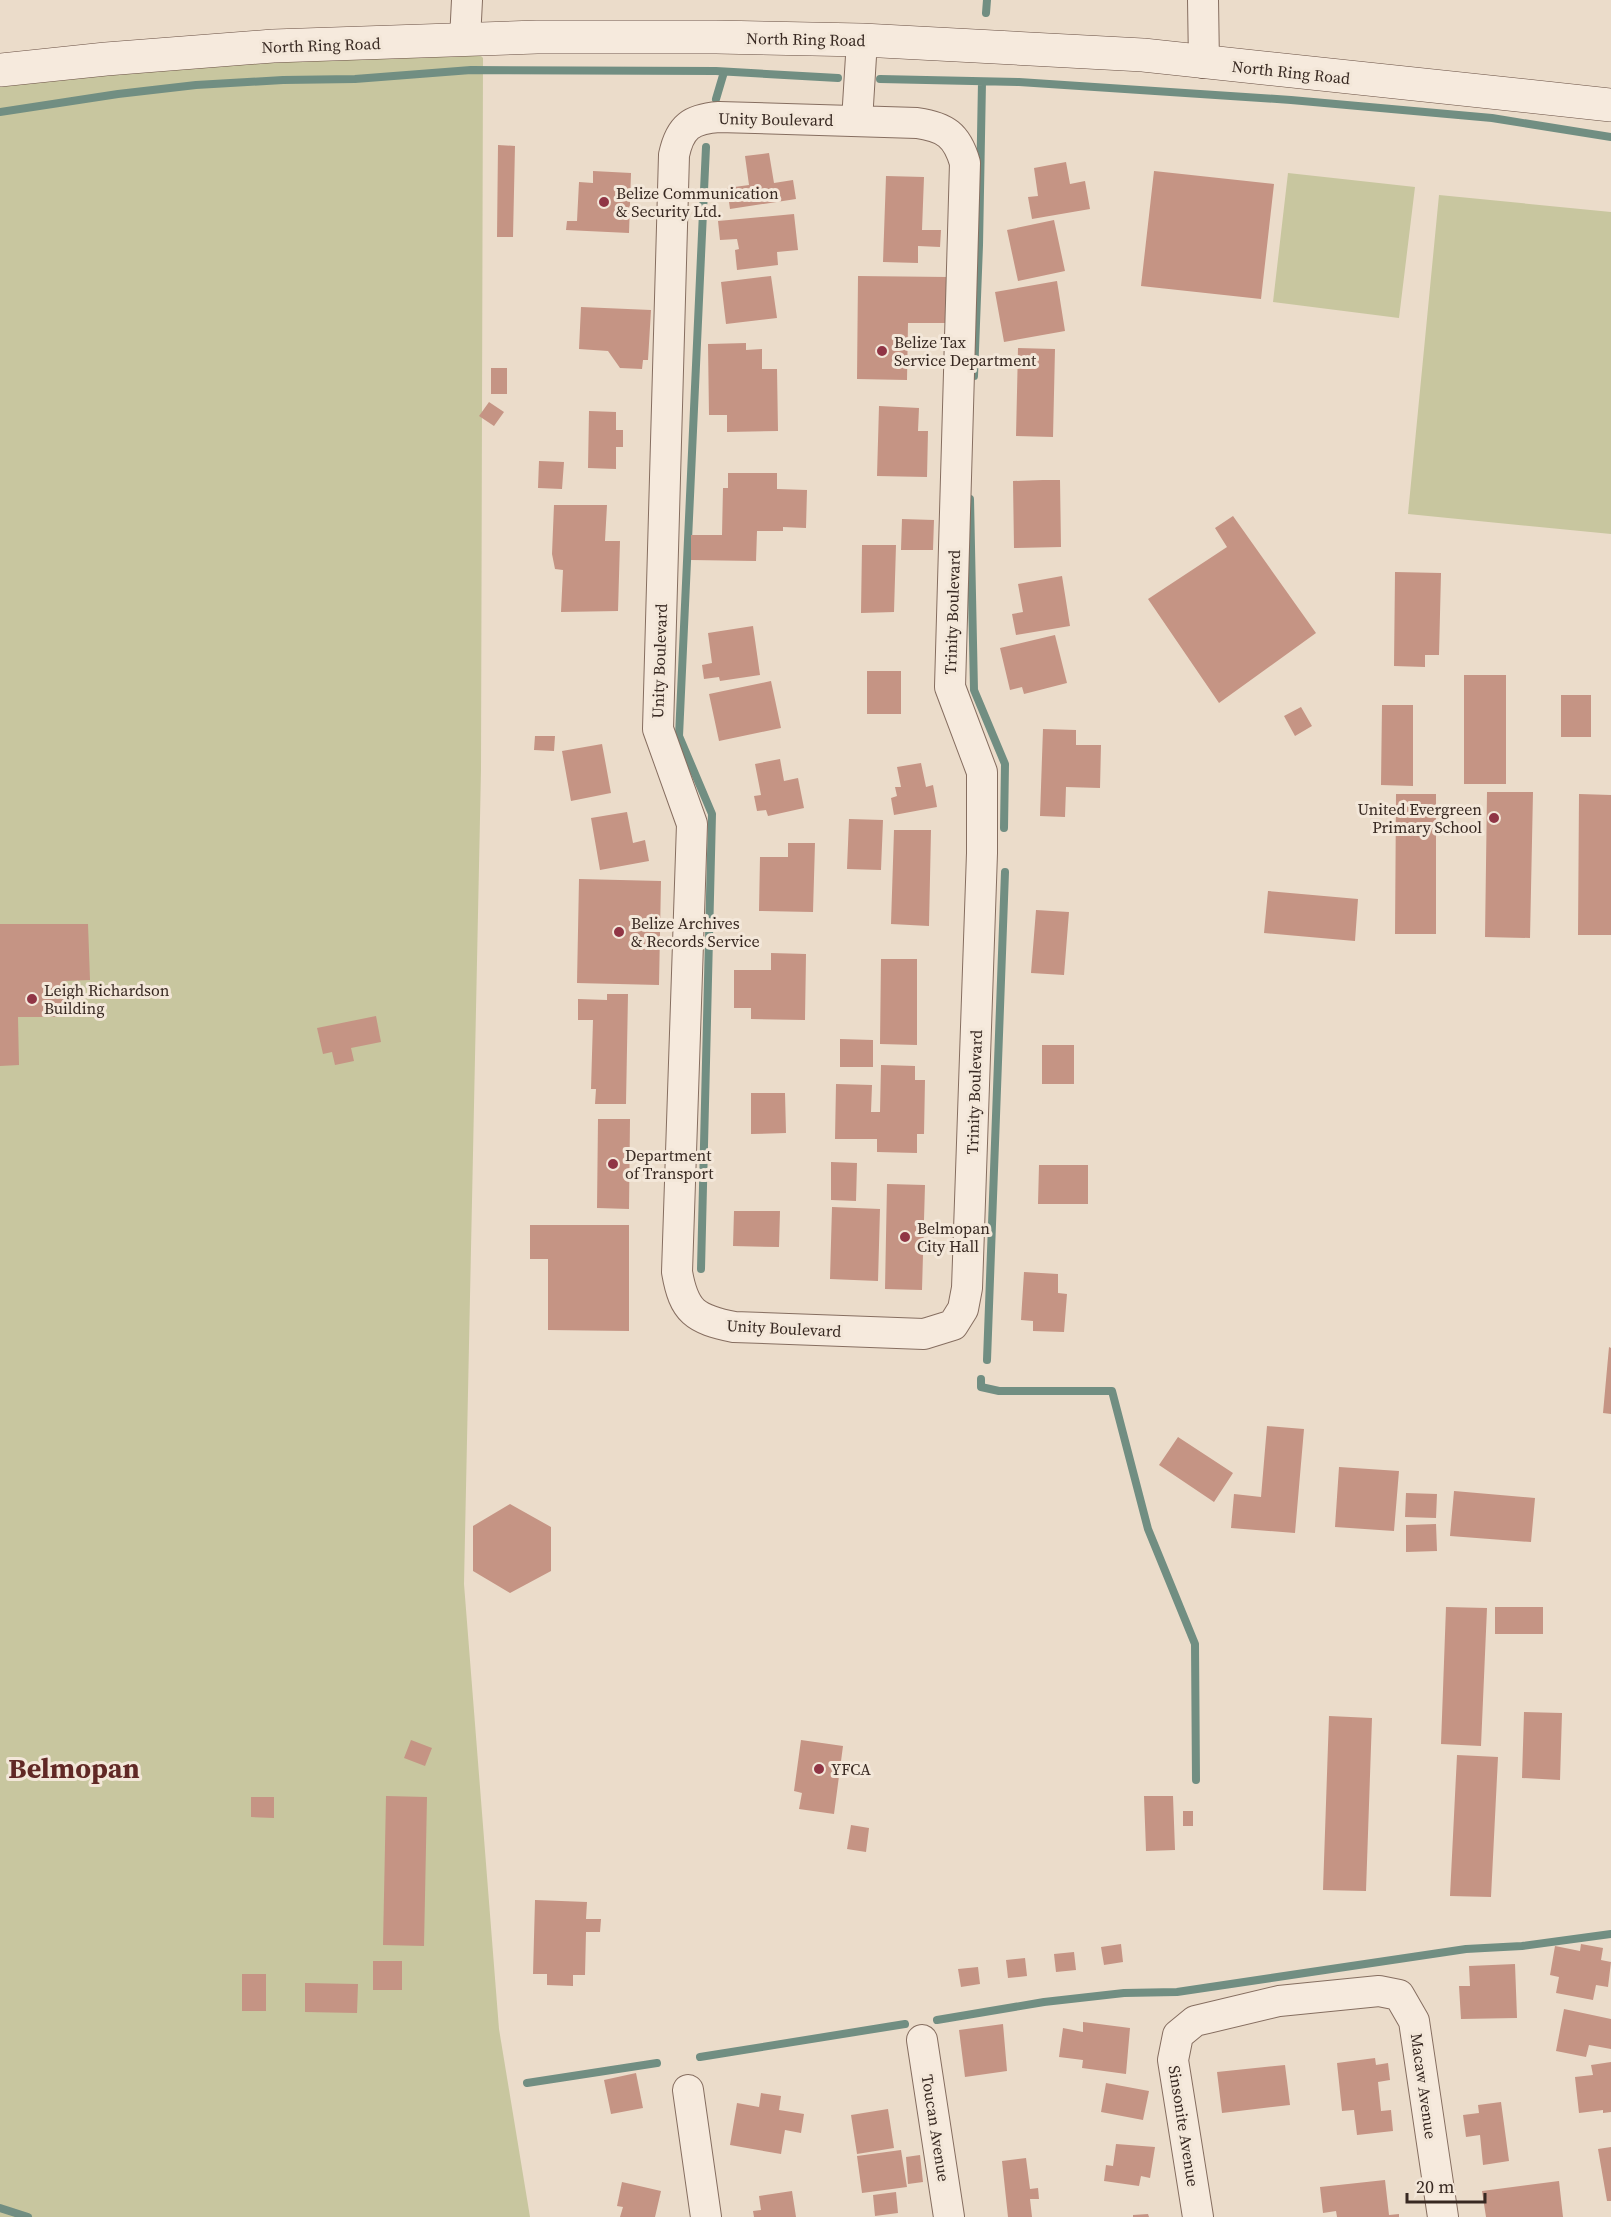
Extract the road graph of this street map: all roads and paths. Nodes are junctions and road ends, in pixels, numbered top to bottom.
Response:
1 (467, 0) edge
2 (1203, 0) edge
3 (465, 40) junction
4 (862, 40) junction
5 (1204, 63) junction
6 (0, 70) edge
7 (1611, 105) edge
8 (856, 121) junction
9 (953, 1325) joint
10 (1178, 2035) joint
11 (922, 2040) dead end
12 (688, 2090) dead end
13 (706, 2217) edge
14 (949, 2217) edge
15 (1198, 2217) edge
16 (1443, 2217) edge

1 - 3 street
2 - 5 street
3 - 4 main road, North Ring Road
3 - 6 main road, North Ring Road
4 - 5 main road, North Ring Road
4 - 8 street
5 - 7 main road, North Ring Road
8 - 9 street, Trinity Boulevard
8 - 9 street, Unity Boulevard
10 - 15 street, Sinsonite Avenue
10 - 16 street, Macaw Avenue
11 - 14 street, Toucan Avenue
12 - 13 street

